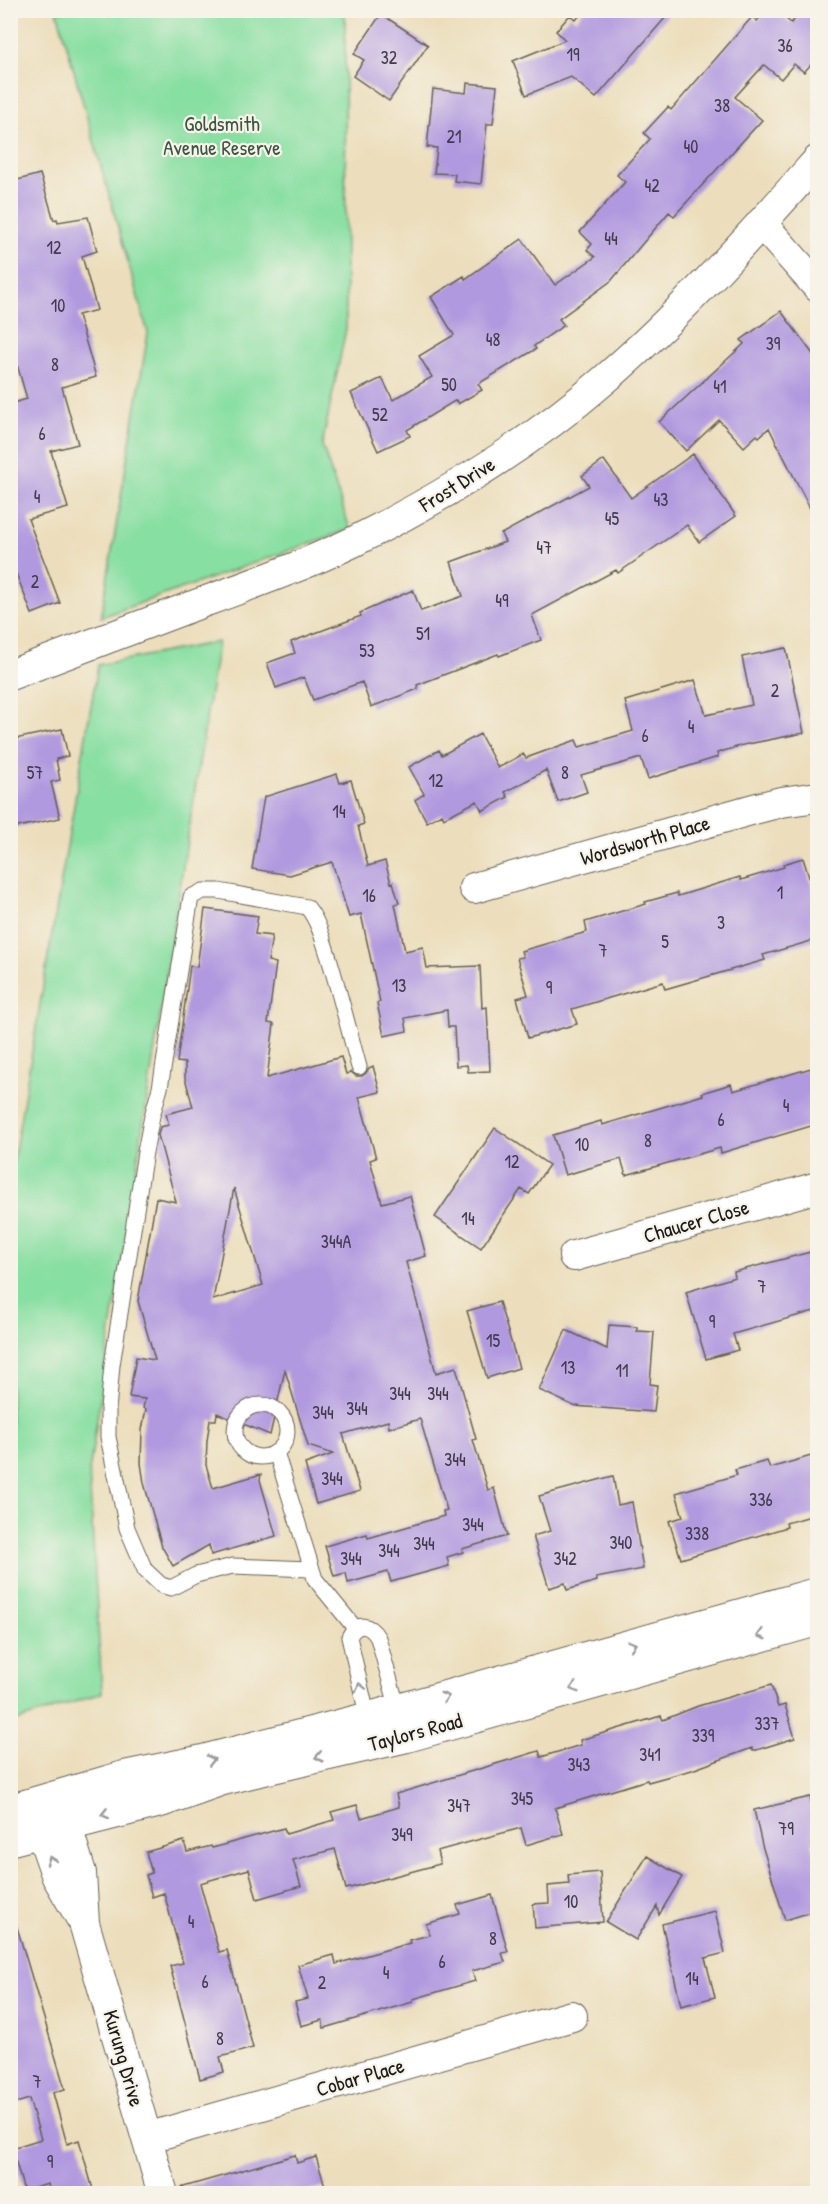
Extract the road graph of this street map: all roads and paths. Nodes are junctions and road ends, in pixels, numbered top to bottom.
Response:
1 (818, 160) edge
2 (761, 223) junction
3 (818, 287) edge
4 (10, 675) edge
5 (818, 797) edge
6 (474, 888) dead end
7 (358, 1067) dead end
8 (818, 1187) edge
9 (574, 1256) dead end
10 (276, 1452) dead end
11 (310, 1569) junction
12 (817, 1594) edge
13 (818, 1619) edge
14 (355, 1628) junction
15 (387, 1727) junction
16 (10, 1811) edge
17 (40, 1824) edge
18 (572, 2016) dead end
19 (147, 2138) junction
20 (163, 2193) edge

1 - 2 street, Frost Drive
2 - 3 street
2 - 4 street, Frost Drive
5 - 6 street, Wordsworth Place
7 - 11 lane
8 - 9 street, Chaucer Close
10 - 11 lane
11 - 14 lane
15 -> 12 main road, Taylors Road
13 -> 15 main road, Taylors Road
15 -> 14 lane
14 - 15 lane
15 - 17 main road, Taylors Road
16 - 17 main road, Taylors Road
17 - 19 street, Kurung Drive
18 - 19 street, Cobar Place
19 - 20 street, Kurung Drive

